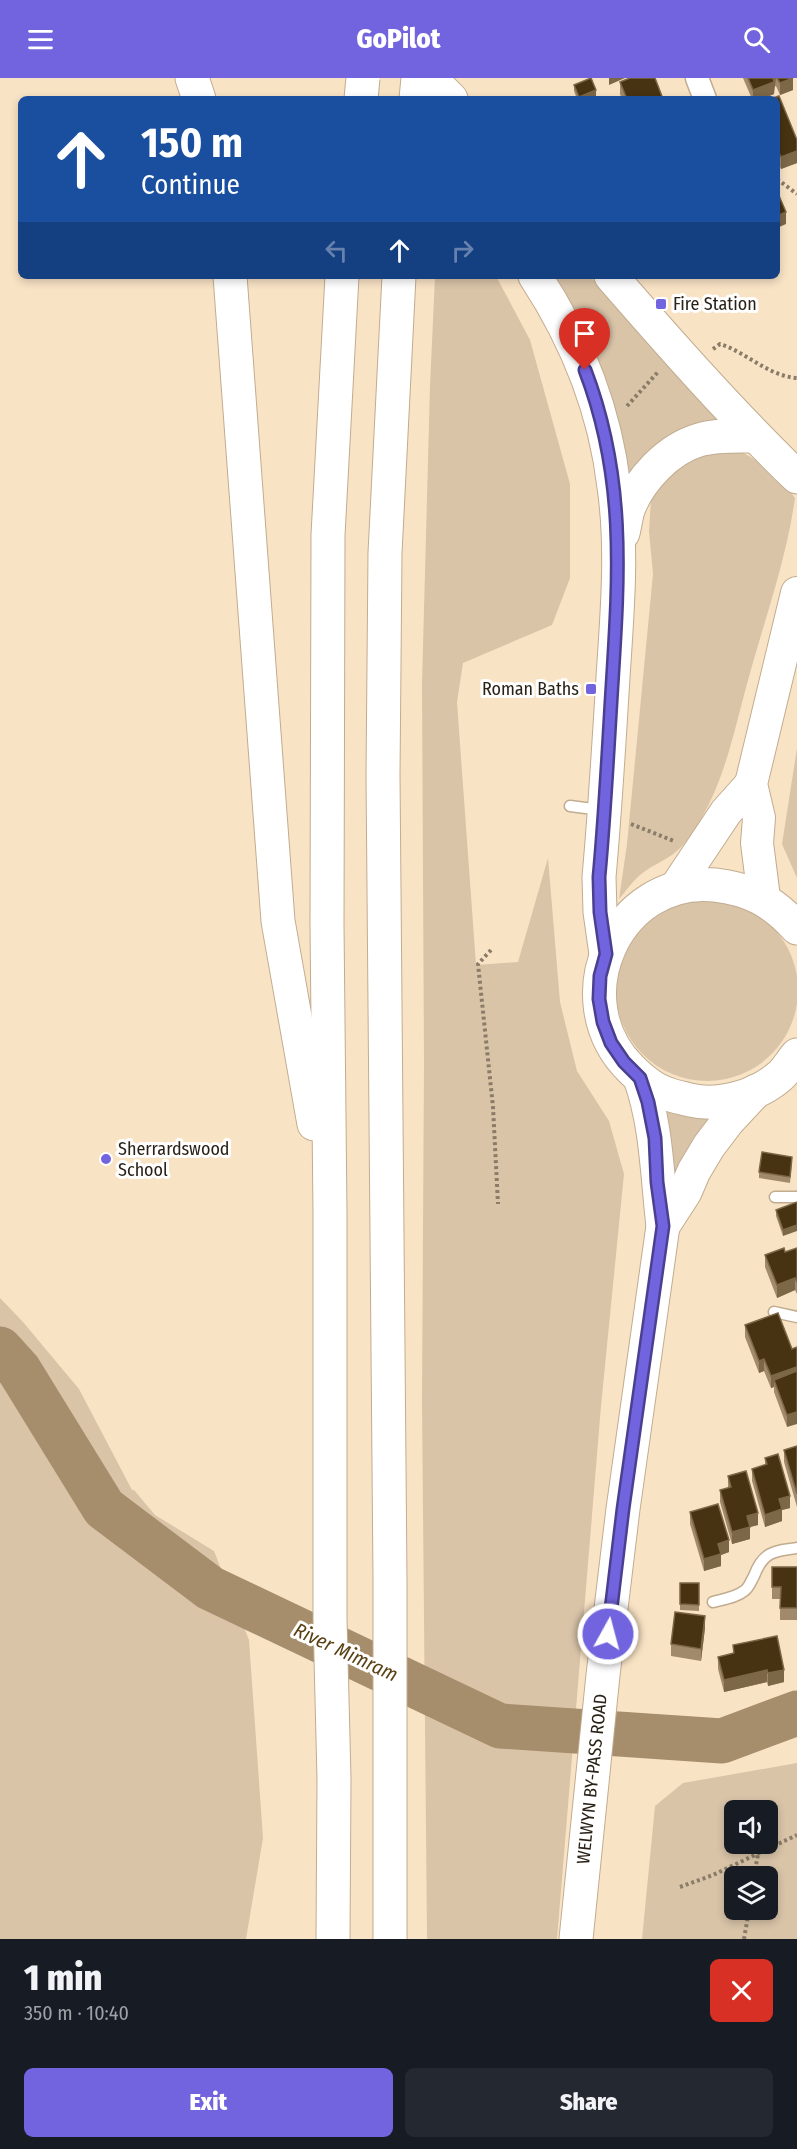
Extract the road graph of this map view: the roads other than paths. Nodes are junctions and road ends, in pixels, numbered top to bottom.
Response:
1 (192, 78) edge
2 (363, 78) edge
3 (418, 78) edge
4 (430, 78) edge
5 (697, 78) edge
6 (198, 96) edge
7 (361, 96) edge
8 (379, 96) edge
9 (416, 96) edge
10 (448, 96) edge
11 (704, 96) edge
12 (230, 279) edge
13 (342, 279) edge
14 (399, 279) edge
15 (537, 279) edge
16 (614, 279) edge
17 (754, 436) junction
18 (797, 477) edge
19 (618, 555) junction
20 (797, 593) edge
21 (751, 784) junction
22 (570, 806) dead end
23 (617, 817) junction
24 (676, 887) junction
25 (764, 898) junction
26 (797, 928) edge
27 (606, 954) junction
28 (782, 1074) edge
29 (640, 1078) junction
30 (776, 1197) dead end
31 (797, 1197) edge
32 (330, 1214) junction
33 (663, 1226) junction
34 (774, 1312) edge
35 (797, 1317) edge
36 (797, 1548) edge
37 (713, 1602) dead end
38 (333, 1939) edge
39 (390, 1939) edge
40 (576, 1939) edge

1 - 6 main road
2 - 7 main road, bridge
2 - 8 main road
3 - 9 main road
4 - 10 main road
5 - 11 street
12 - 32 main road
13 - 32 main road
14 - 39 main road
15 - 19 main road
16 - 17 main road
17 - 18 main road
17 - 19 main road
19 - 23 main road
20 - 21 main road
21 - 24 main road
21 - 25 main road
22 - 23 lane
23 - 27 main road
24 - 25 main road
24 - 27 main road
25 - 26 main road
27 - 29 main road
28 - 29 main road
28 - 33 main road, WELWYN BY-PASS ROAD
29 - 33 main road, WELWYN BY-PASS ROAD
30 - 31 lane
32 - 38 main road
33 - 40 main road, WELWYN BY-PASS ROAD
34 - 35 lane
36 - 37 lane

